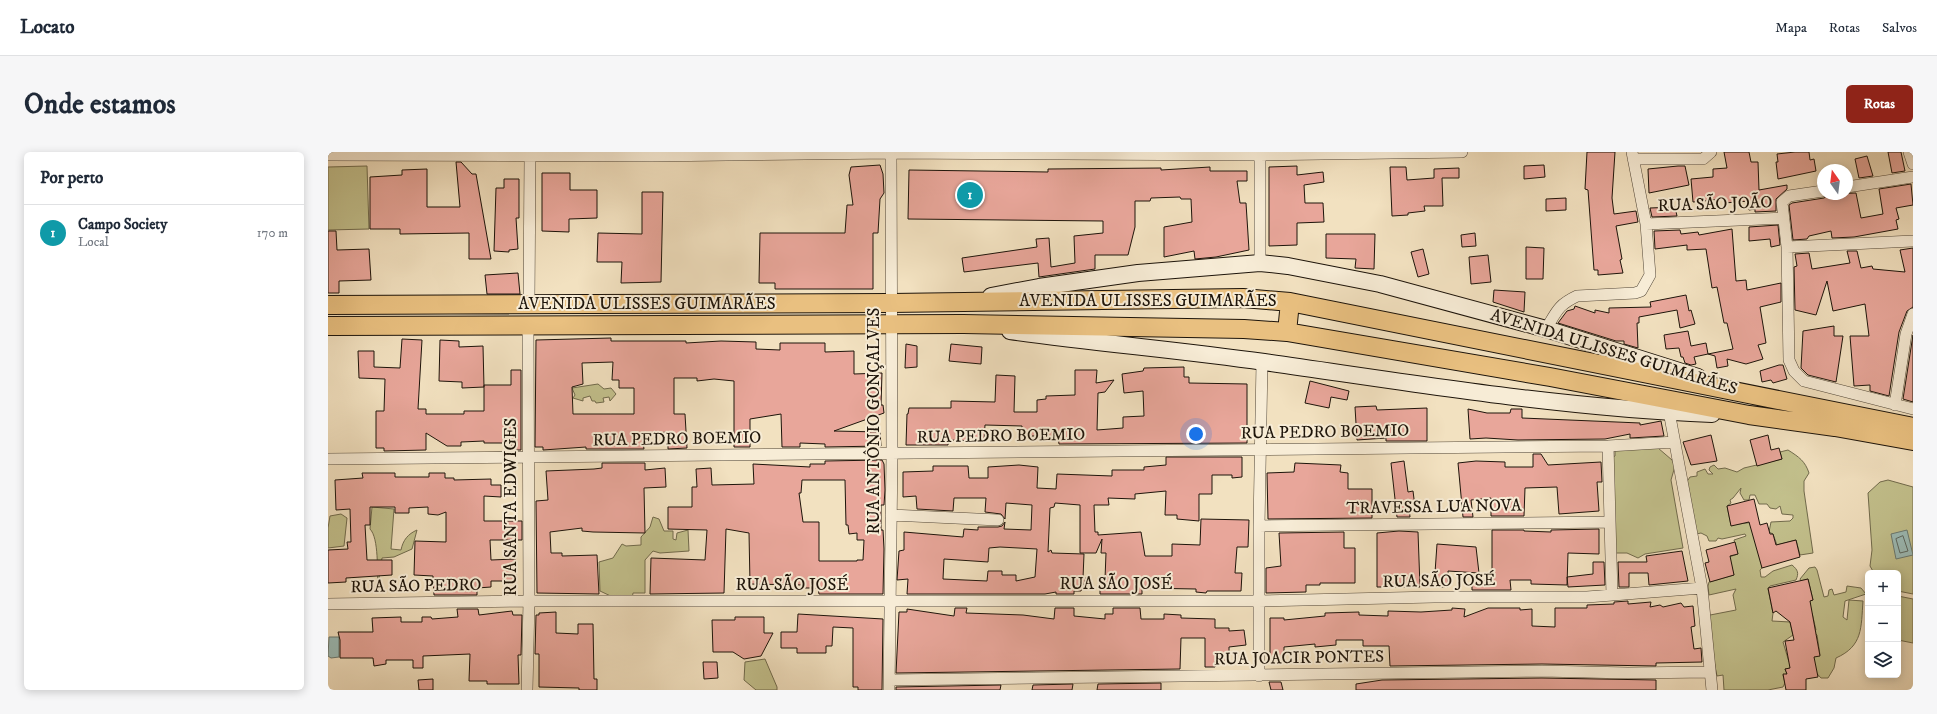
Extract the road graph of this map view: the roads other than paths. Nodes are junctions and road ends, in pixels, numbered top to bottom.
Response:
1 (891, 152) edge
2 (1462, 152) edge
3 (1711, 152) edge
4 (1909, 152) edge
5 (1260, 153) edge
6 (328, 155) edge
7 (530, 156) junction
8 (1632, 156) edge
9 (1913, 164) edge
10 (1913, 176) edge
11 (1853, 186) edge
12 (1817, 192) edge
13 (1784, 218) junction
14 (1646, 224) junction
15 (1913, 241) edge
16 (1787, 246) junction
17 (1260, 262) junction
18 (966, 301) junction
19 (1290, 302) junction
20 (891, 303) junction
21 (529, 304) junction
22 (328, 305) edge
23 (1913, 314) edge
24 (963, 324) junction
25 (528, 325) junction
26 (892, 325) junction
27 (328, 326) edge
28 (1546, 329) junction
29 (1287, 332) junction
30 (1262, 362) junction
31 (1746, 392) junction
32 (1895, 405) junction
33 (1668, 406) junction
34 (1913, 410) edge
35 (1838, 420) junction
36 (1913, 427) edge
37 (1913, 441) edge
38 (1675, 442) junction
39 (1608, 446) junction
40 (1260, 450) junction
41 (892, 454) junction
42 (528, 457) junction
43 (328, 458) edge
44 (891, 515) junction
45 (998, 520) dead end
46 (1609, 522) junction
47 (1259, 526) junction
48 (1702, 588) junction
49 (1612, 595) junction
50 (529, 601) junction
51 (1258, 601) junction
52 (890, 602) junction
53 (328, 604) edge
54 (1710, 672) junction
55 (1259, 676) junction
56 (889, 685) edge
57 (528, 690) edge
58 (1712, 690) edge

1 - 5 street
1 - 7 street
1 - 20 street, RUA ANTÔNIO GONÇALVES
2 - 5 street
3 - 8 street
4 - 9 street
5 - 17 street
6 - 7 street
7 - 21 street
8 - 14 street
10 - 11 street
12 - 13 street, RUA SÃO JOÃO
13 - 14 street, RUA SÃO JOÃO
13 - 16 street
14 - 28 street
15 - 16 street
16 - 32 street
17 - 18 street, AVENIDA ULISSES GUIMARÃES
17 - 28 street, AVENIDA ULISSES GUIMARÃES
18 - 19 main road, AVENIDA ULISSES GUIMARÃES
18 - 20 main road, AVENIDA ULISSES GUIMARÃES
19 - 29 main road
19 - 31 main road, AVENIDA ULISSES GUIMARÃES
20 - 21 main road, AVENIDA ULISSES GUIMARÃES
20 - 26 street, RUA ANTÔNIO GONÇALVES
21 - 22 main road, AVENIDA ULISSES GUIMARÃES
23 - 32 street
24 - 26 main road, AVENIDA ULISSES GUIMARÃES
24 - 29 main road, AVENIDA ULISSES GUIMARÃES
24 - 30 street, AVENIDA ULISSES GUIMARÃES
25 - 26 main road, AVENIDA ULISSES GUIMARÃES
25 - 27 main road, AVENIDA ULISSES GUIMARÃES
25 - 42 street, RUA SANTA EDWIGES
26 - 41 street, RUA ANTÔNIO GONÇALVES
28 - 31 street, AVENIDA ULISSES GUIMARÃES
29 - 33 main road, AVENIDA ULISSES GUIMARÃES
30 - 33 street, AVENIDA ULISSES GUIMARÃES
30 - 40 street
31 - 35 main road
32 - 34 street
33 - 35 main road, AVENIDA ULISSES GUIMARÃES
33 - 38 street
35 - 36 main road
35 - 37 main road
38 - 39 street, RUA PEDRO BOEMIO
38 - 48 street
39 - 40 street, RUA PEDRO BOEMIO
39 - 46 street
40 - 41 street, RUA PEDRO BOEMIO
40 - 47 street
41 - 42 street, RUA PEDRO BOEMIO
41 - 44 street, RUA ANTÔNIO GONÇALVES
42 - 43 street, RUA PEDRO BOEMIO
42 - 50 street, RUA SANTA EDWIGES
44 - 45 street
44 - 52 street, RUA ANTÔNIO GONÇALVES
46 - 47 street, TRAVESSA LUA NOVA
46 - 49 street
47 - 51 street
48 - 49 street, RUA SÃO JOSÉ
48 - 54 street
49 - 51 street, RUA SÃO JOSÉ
50 - 52 street, RUA SÃO JOSÉ
50 - 53 street, RUA SÃO PEDRO
50 - 57 street, RUA SANTA EDWIGES
51 - 52 street, RUA SÃO JOSÉ
51 - 55 street
52 - 56 street, RUA ANTÔNIO GONÇALVES
54 - 55 street, RUA JOACIR PONTES
54 - 58 street
55 - 56 street, RUA JOACIR PONTES

